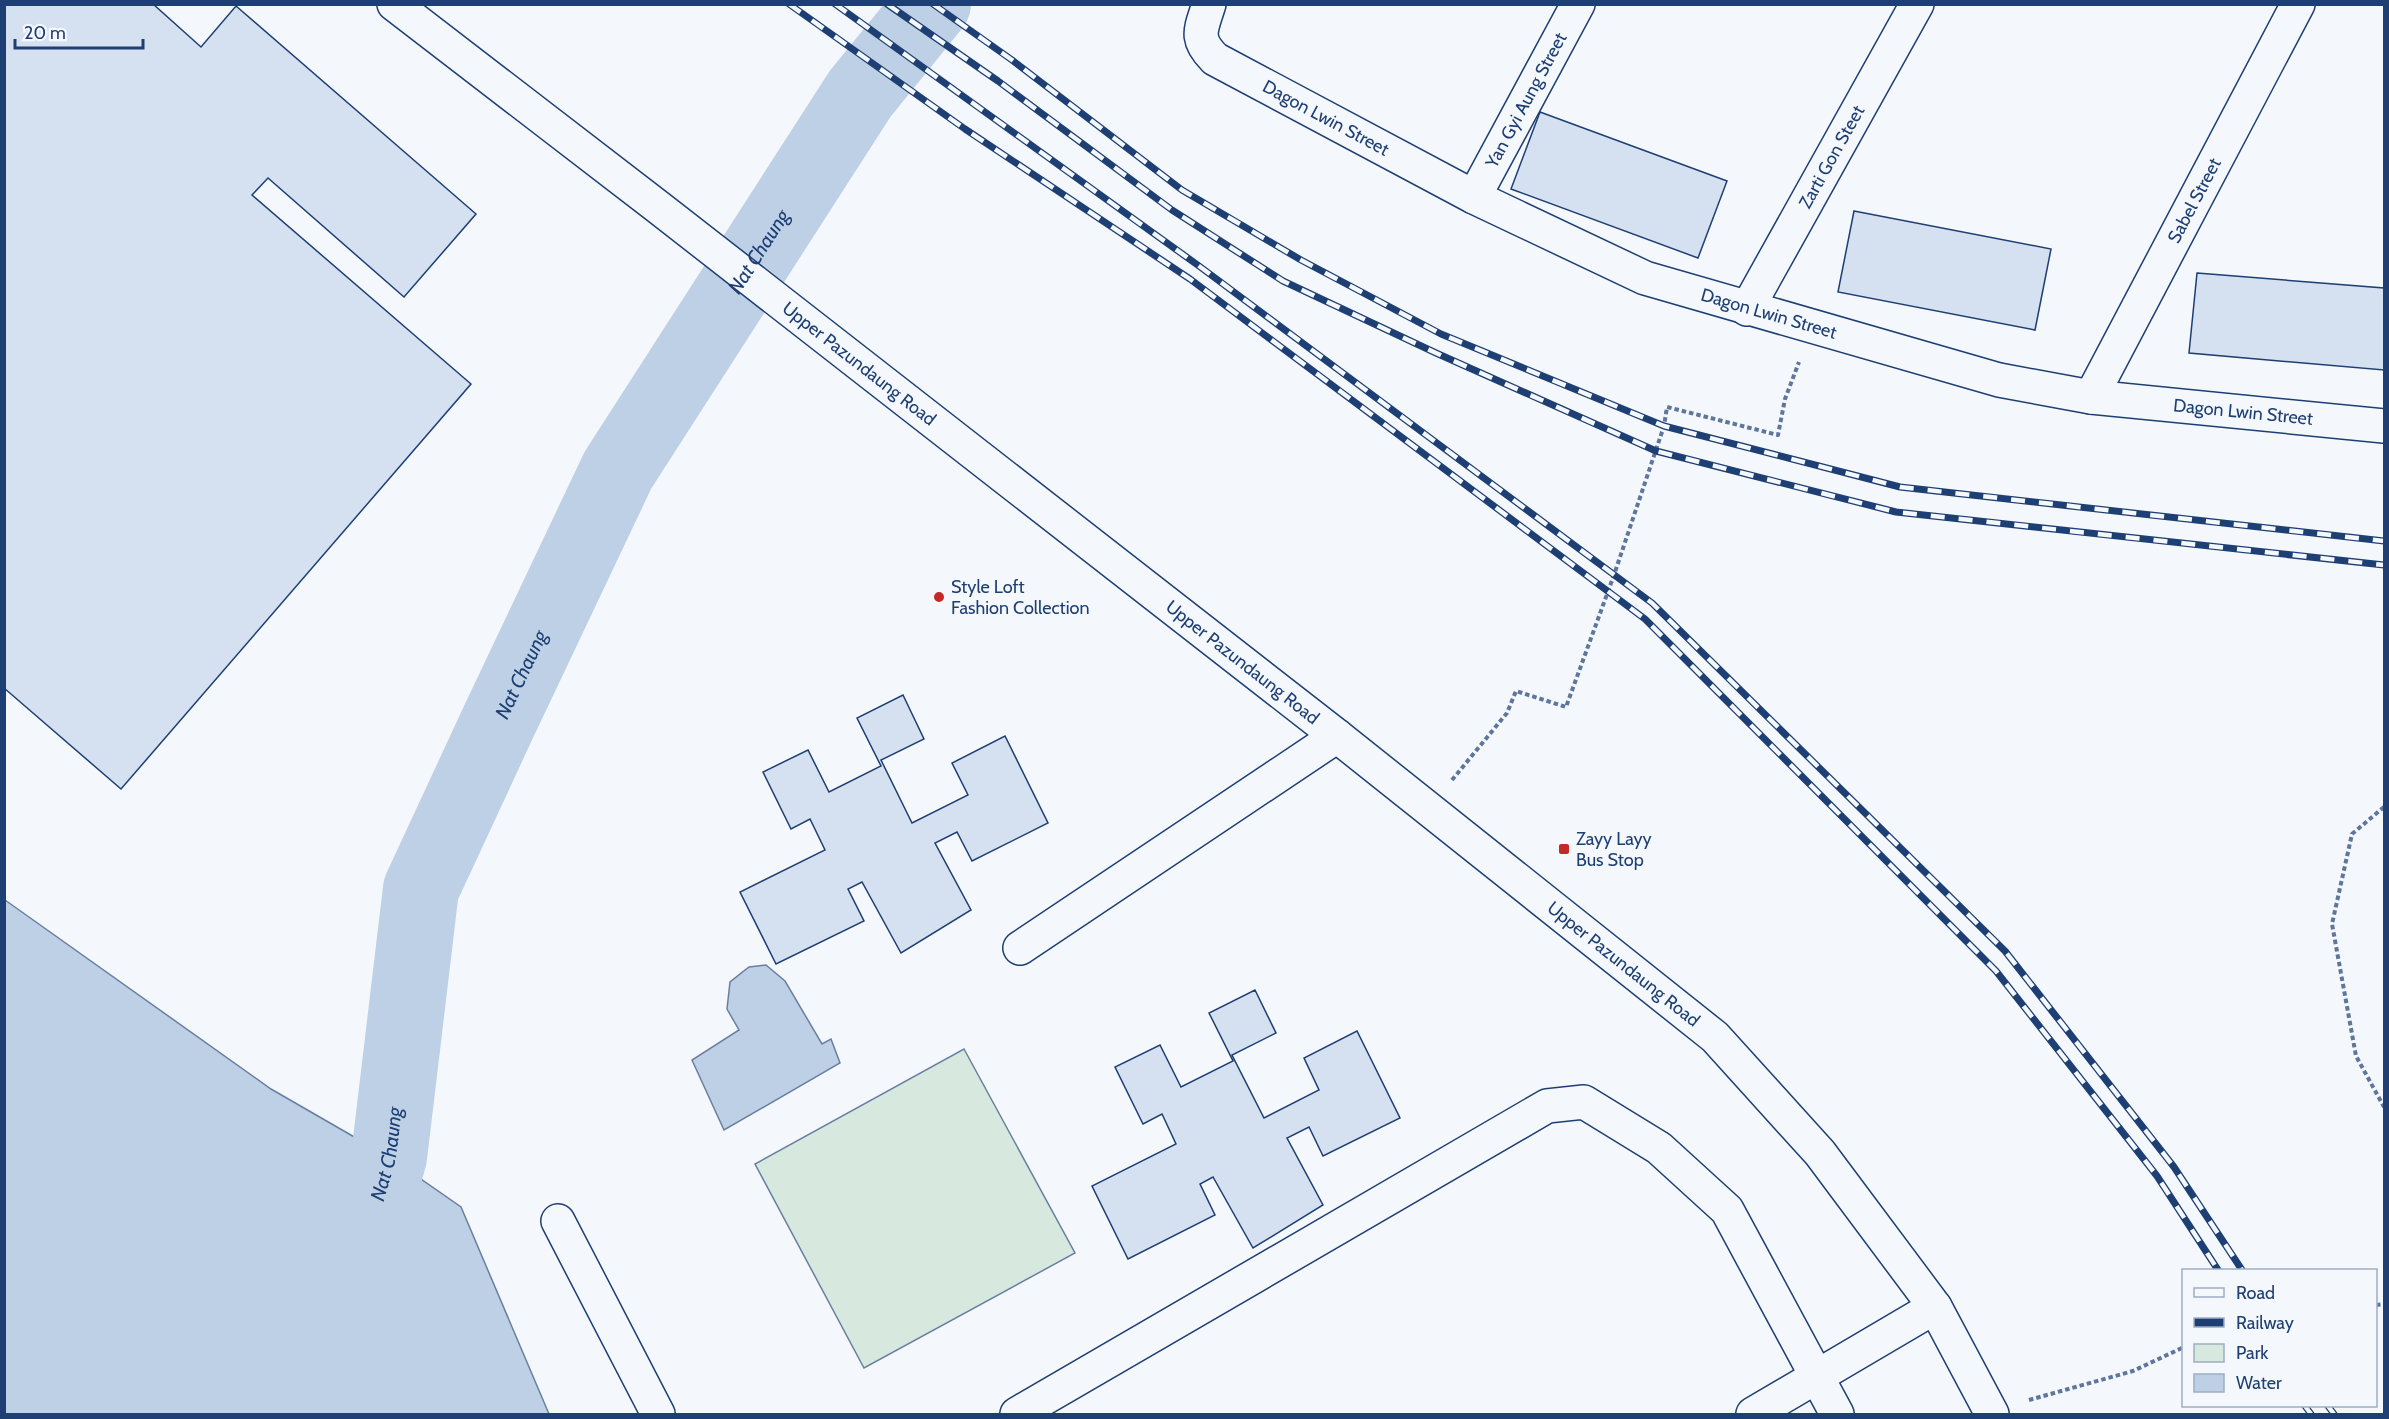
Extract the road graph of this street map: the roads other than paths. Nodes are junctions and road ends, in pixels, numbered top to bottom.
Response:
1 (394, 4) edge
2 (1209, 4) edge
3 (1578, 4) edge
4 (1917, 4) edge
5 (2298, 4) edge
6 (1474, 197) junction
7 (1747, 309) junction
8 (2091, 397) junction
9 (2385, 426) edge
10 (1337, 736) junction
11 (1020, 948) dead end
12 (558, 1221) dead end
13 (1935, 1307) junction
14 (1818, 1378) junction
15 (1991, 1413) edge
16 (658, 1414) edge
17 (1017, 1414) edge
18 (1753, 1414) edge
19 (1838, 1414) edge

1 - 10 street, Upper Pazundaung Road
2 - 6 street, Dagon Lwin Street
3 - 6 street, Yan Gyi Aung Street
4 - 7 street, Zarti Gon Steet
5 - 8 street, Sabel Street
6 - 7 street, Dagon Lwin Street
7 - 8 street, Dagon Lwin Street
8 - 9 street, Dagon Lwin Street
10 - 11 street
10 - 13 street, Upper Pazundaung Road
12 - 16 street
13 - 14 street
13 - 15 street, Upper Pazundaung Road
14 - 17 street
14 - 18 street
14 - 19 street

